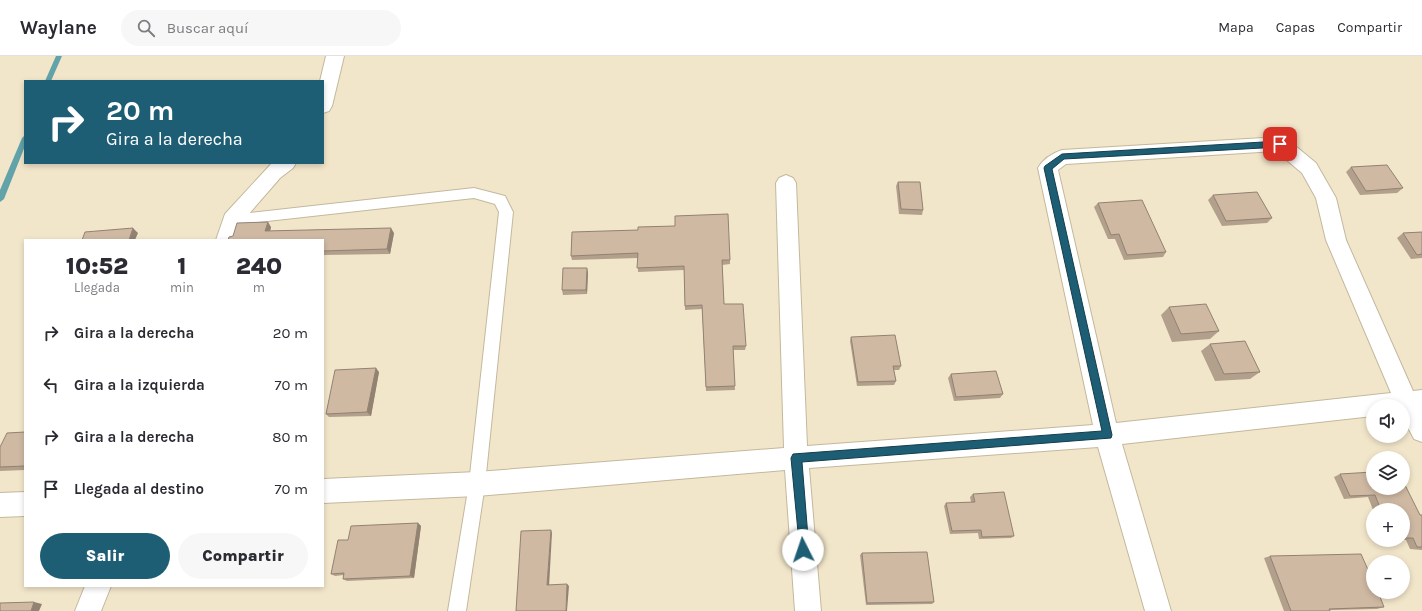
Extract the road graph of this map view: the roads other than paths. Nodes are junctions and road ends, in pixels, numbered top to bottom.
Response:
1 (335, 56) edge
2 (324, 102) edge
3 (285, 164) edge
4 (786, 183) dead end
5 (232, 220) junction
6 (226, 239) edge
7 (1414, 400) edge
8 (1422, 431) edge
9 (1107, 435) junction
10 (796, 458) junction
11 (477, 484) junction
12 (324, 491) edge
13 (24, 504) edge
14 (0, 505) edge
15 (98, 587) edge
16 (88, 611) edge
17 (457, 611) edge
18 (808, 611) edge
19 (1158, 611) edge

1 - 2 street
3 - 5 street
4 - 10 street
5 - 6 street
5 - 11 lane
7 - 8 street
7 - 9 street
7 - 9 street
9 - 10 street
9 - 19 street
10 - 11 street
10 - 18 street
11 - 12 street
11 - 17 lane
13 - 14 street
15 - 16 street

